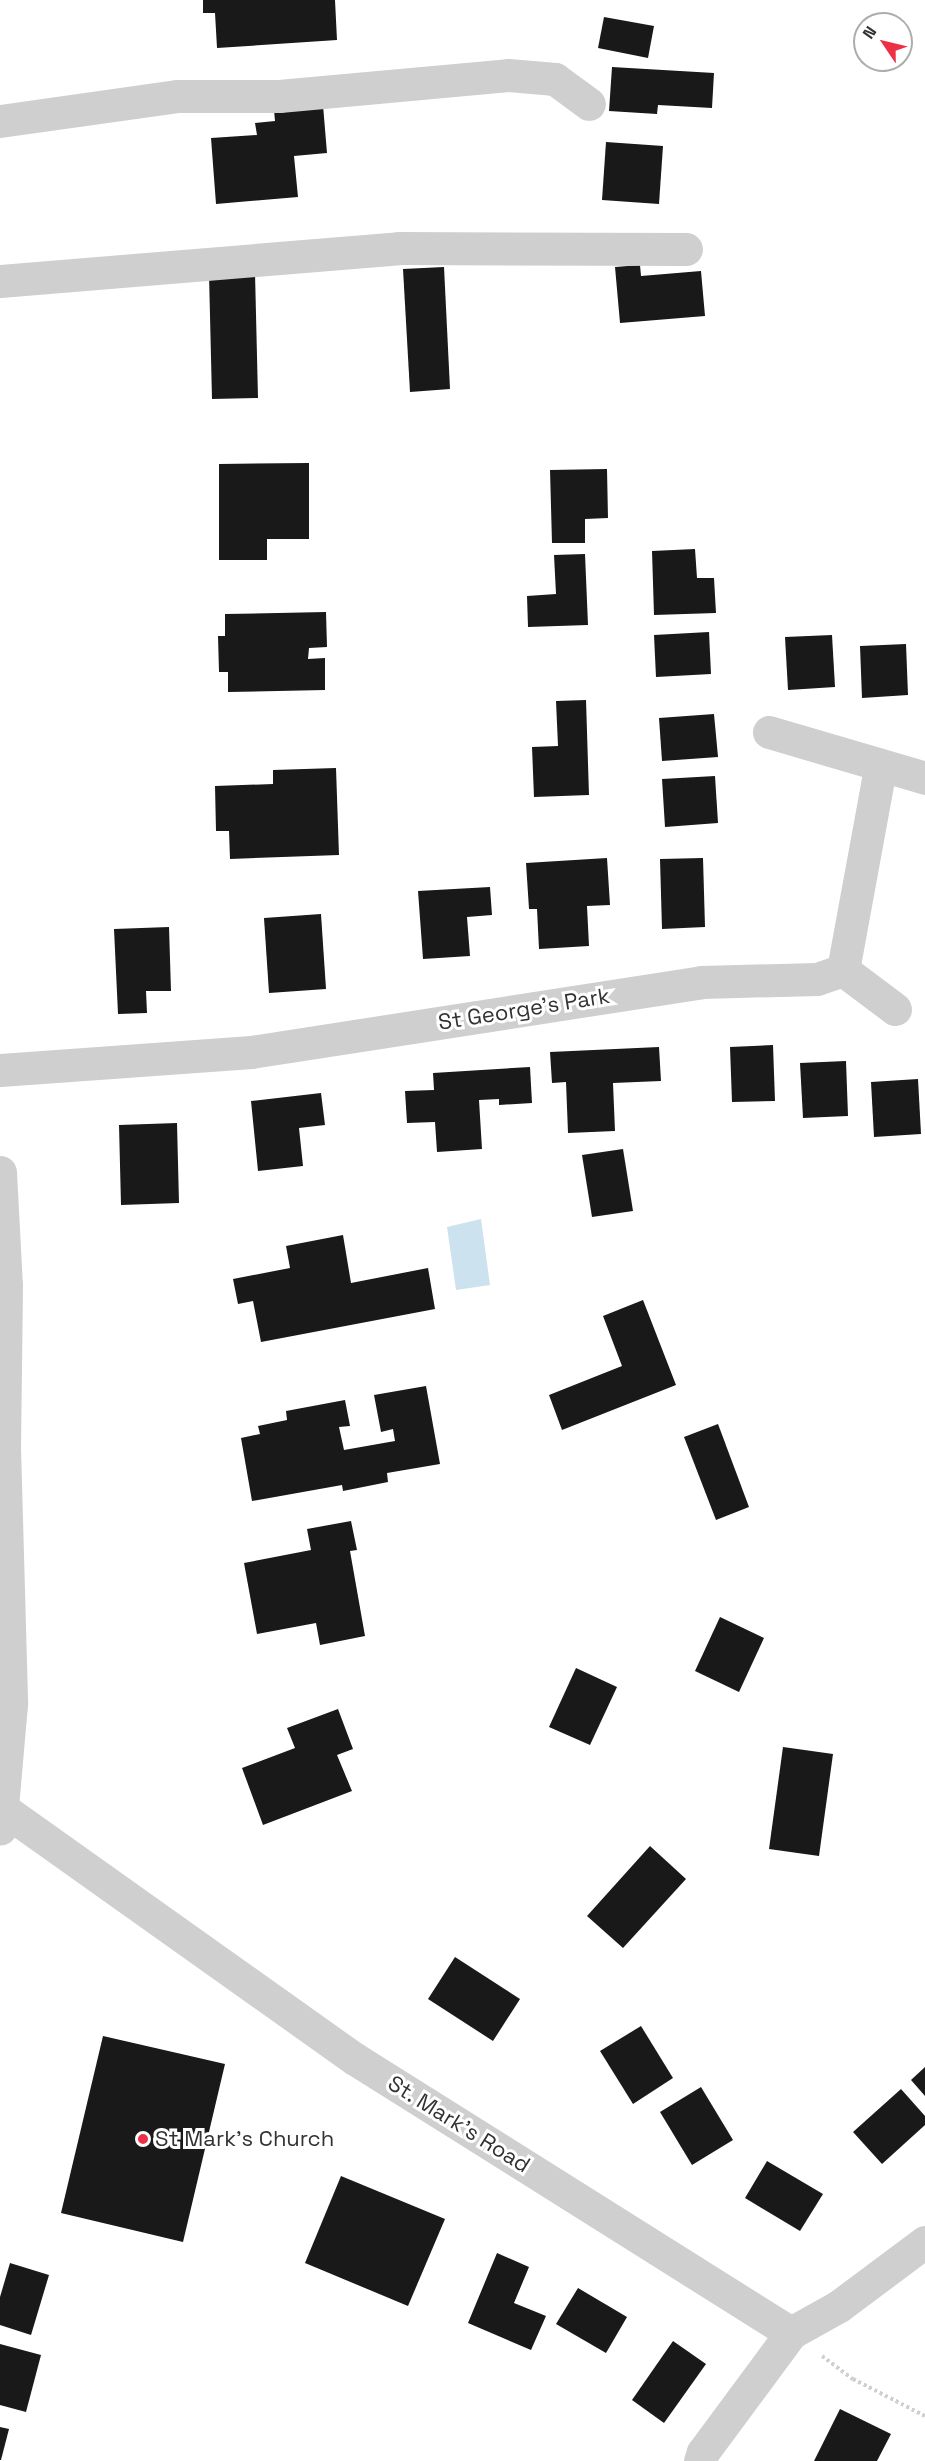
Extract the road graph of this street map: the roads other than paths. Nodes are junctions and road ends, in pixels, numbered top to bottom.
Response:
1 (589, 104) dead end
2 (0, 121) edge
3 (686, 249) dead end
4 (0, 281) edge
5 (769, 732) dead end
6 (880, 768) junction
7 (925, 778) edge
8 (843, 970) junction
9 (895, 1009) dead end
10 (0, 1070) edge
11 (0, 1172) edge
12 (1, 1819) edge
13 (925, 2242) edge
14 (791, 2333) junction
15 (700, 2461) edge

1 - 2 street
3 - 4 street
5 - 6 street
6 - 7 street
6 - 8 street
8 - 9 street
8 - 10 street, St George's Park
11 - 12 street
12 - 14 street, St. Mark's Road
13 - 14 street
14 - 15 street

